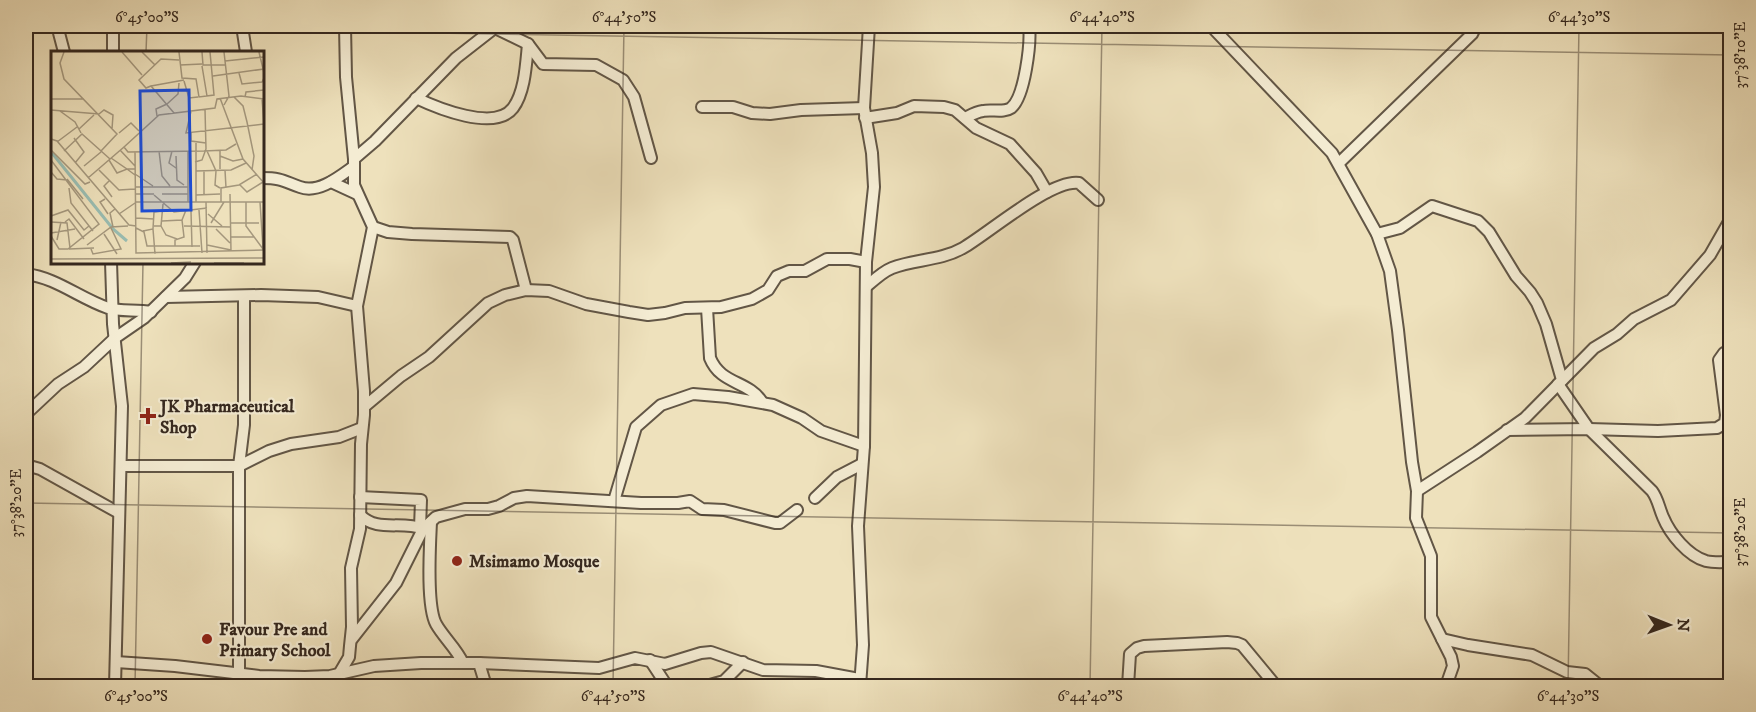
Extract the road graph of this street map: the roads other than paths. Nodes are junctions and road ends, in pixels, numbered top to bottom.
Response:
1 (62, 26) edge
2 (113, 26) edge
3 (242, 26) edge
4 (345, 26) edge
5 (1029, 26) edge
6 (1211, 26) edge
7 (1476, 26) edge
8 (496, 27) edge
9 (872, 27) edge
10 (528, 44) junction
11 (64, 51) edge
12 (113, 51) edge
13 (246, 51) edge
14 (416, 98) junction
15 (702, 106) dead end
16 (864, 113) junction
17 (965, 117) junction
18 (651, 158) dead end
19 (353, 163) junction
20 (1339, 163) junction
21 (264, 178) edge
22 (331, 182) junction
23 (1047, 192) junction
24 (357, 194) junction
25 (1098, 200) dead end
26 (1731, 220) edge
27 (373, 227) junction
28 (1377, 234) junction
29 (866, 262) junction
30 (111, 264) edge
31 (194, 264) edge
32 (26, 274) edge
33 (866, 287) junction
34 (526, 290) junction
35 (244, 296) junction
36 (166, 297) junction
37 (357, 306) junction
38 (707, 308) junction
39 (112, 309) junction
40 (150, 312) junction
41 (116, 338) junction
42 (1731, 350) edge
43 (1560, 382) junction
44 (762, 402) junction
45 (364, 406) junction
46 (26, 414) edge
47 (362, 429) junction
48 (1589, 429) junction
49 (1507, 430) junction
50 (864, 446) junction
51 (862, 464) junction
52 (26, 465) edge
53 (122, 466) junction
54 (238, 466) junction
55 (1417, 491) junction
56 (360, 497) junction
57 (814, 498) dead end
58 (614, 501) junction
59 (797, 510) dead end
60 (119, 513) junction
61 (360, 515) junction
62 (425, 526) junction
63 (1731, 562) edge
64 (1442, 639) junction
65 (351, 640) junction
66 (650, 660) junction
67 (116, 662) junction
68 (743, 662) junction
69 (463, 663) junction
70 (478, 663) junction
71 (238, 674) junction
72 (339, 674) junction
73 (860, 683) edge
74 (115, 687) edge
75 (486, 687) edge
76 (667, 687) edge
77 (706, 687) edge
78 (1128, 687) edge
79 (1276, 687) edge
80 (1446, 687) edge
81 (1600, 687) edge

1 - 11 street
2 - 12 street
3 - 13 street
4 - 19 street
5 - 17 street
6 - 20 street
7 - 20 street
8 - 10 street
8 - 14 street
9 - 16 street
10 - 14 street
10 - 18 street
14 - 19 street
15 - 16 street
16 - 17 street
16 - 29 street
17 - 23 street
19 - 22 street
19 - 24 street
20 - 28 street
21 - 22 street
22 - 24 street
23 - 25 street
23 - 33 street
24 - 27 street
26 - 43 street
27 - 34 street
27 - 37 street
28 - 43 street
28 - 55 street
29 - 33 street
29 - 38 street
30 - 39 street
31 - 36 street
32 - 39 street
33 - 50 street
34 - 38 street
34 - 45 street
35 - 36 street
35 - 37 street
35 - 54 street
36 - 40 street
37 - 45 street
38 - 44 street
39 - 40 street
39 - 41 street
40 - 41 street
41 - 46 street
41 - 53 street
42 - 48 street
43 - 48 street
43 - 49 street
44 - 50 street
44 - 58 street
45 - 47 street
47 - 54 street
47 - 56 street
48 - 49 street
48 - 63 street
49 - 55 street
50 - 51 street
51 - 57 street
51 - 73 street
52 - 60 street
53 - 54 street
53 - 60 street
54 - 71 street
55 - 64 street
56 - 61 street
56 - 62 street
58 - 59 street
58 - 62 street
60 - 67 street
61 - 62 street
61 - 65 street
62 - 65 street
62 - 69 street
64 - 80 street
64 - 81 street
65 - 72 street
66 - 68 street
66 - 70 street
66 - 76 street
67 - 71 street
67 - 74 street
68 - 73 street
68 - 77 street
69 - 70 street
69 - 72 street
70 - 75 street
71 - 72 street
78 - 79 street

